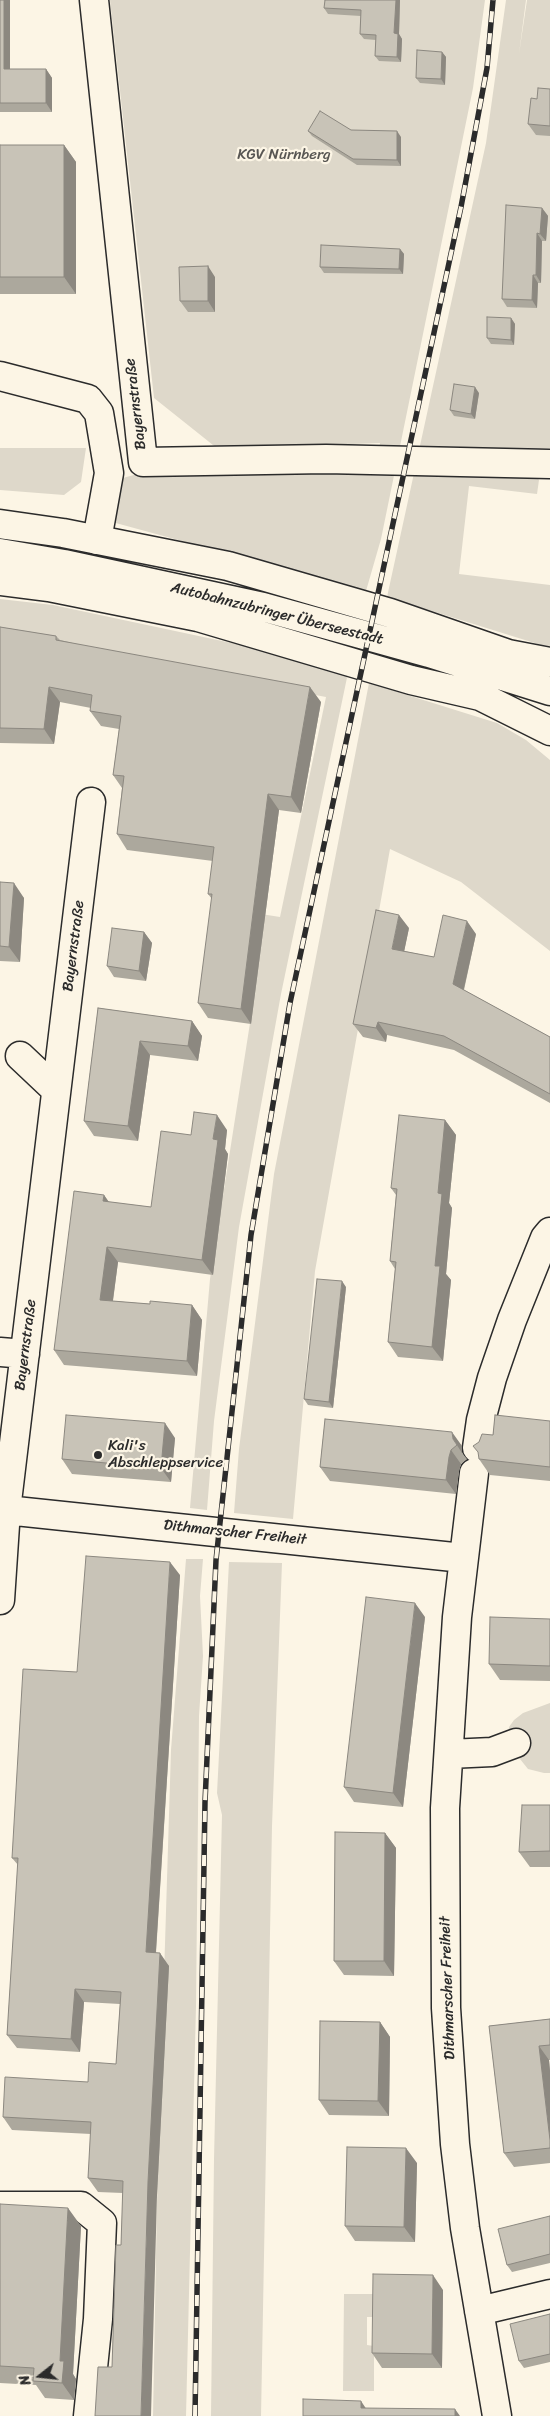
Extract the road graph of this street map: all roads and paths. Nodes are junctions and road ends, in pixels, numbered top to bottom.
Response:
1 (94, 0) edge
2 (0, 376) edge
3 (550, 464) edge
4 (0, 524) edge
5 (97, 540) junction
6 (0, 553) edge
7 (0, 581) edge
8 (550, 662) edge
9 (550, 691) edge
10 (550, 731) edge
11 (91, 802) dead end
12 (20, 1056) dead end
13 (56, 1090) junction
14 (550, 1232) edge
15 (12, 1353) edge
16 (6, 1510) junction
17 (463, 1558) junction
18 (0, 1600) edge
19 (516, 1743) dead end
20 (448, 1754) junction
21 (0, 2206) edge
22 (550, 2294) edge
23 (479, 2311) junction
24 (88, 2416) edge
25 (498, 2416) edge

1 - 3 main road, Bayernstraße
2 - 5 main road
4 - 5 main road
5 - 8 main road
6 - 9 main road, Autobahnzubringer Überseestadt
7 - 10 main road
11 - 13 main road, Bayernstraße
12 - 13 main road
13 - 15 main road, Bayernstraße
14 - 17 main road, Dithmarscher Freiheit
15 - 16 main road, Bayernstraße
16 - 17 main road, Dithmarscher Freiheit
16 - 18 main road, Bayernstraße
17 - 20 main road, Dithmarscher Freiheit
19 - 20 main road
20 - 23 main road, Dithmarscher Freiheit
21 - 24 main road
22 - 23 main road
23 - 25 main road, Dithmarscher Freiheit

